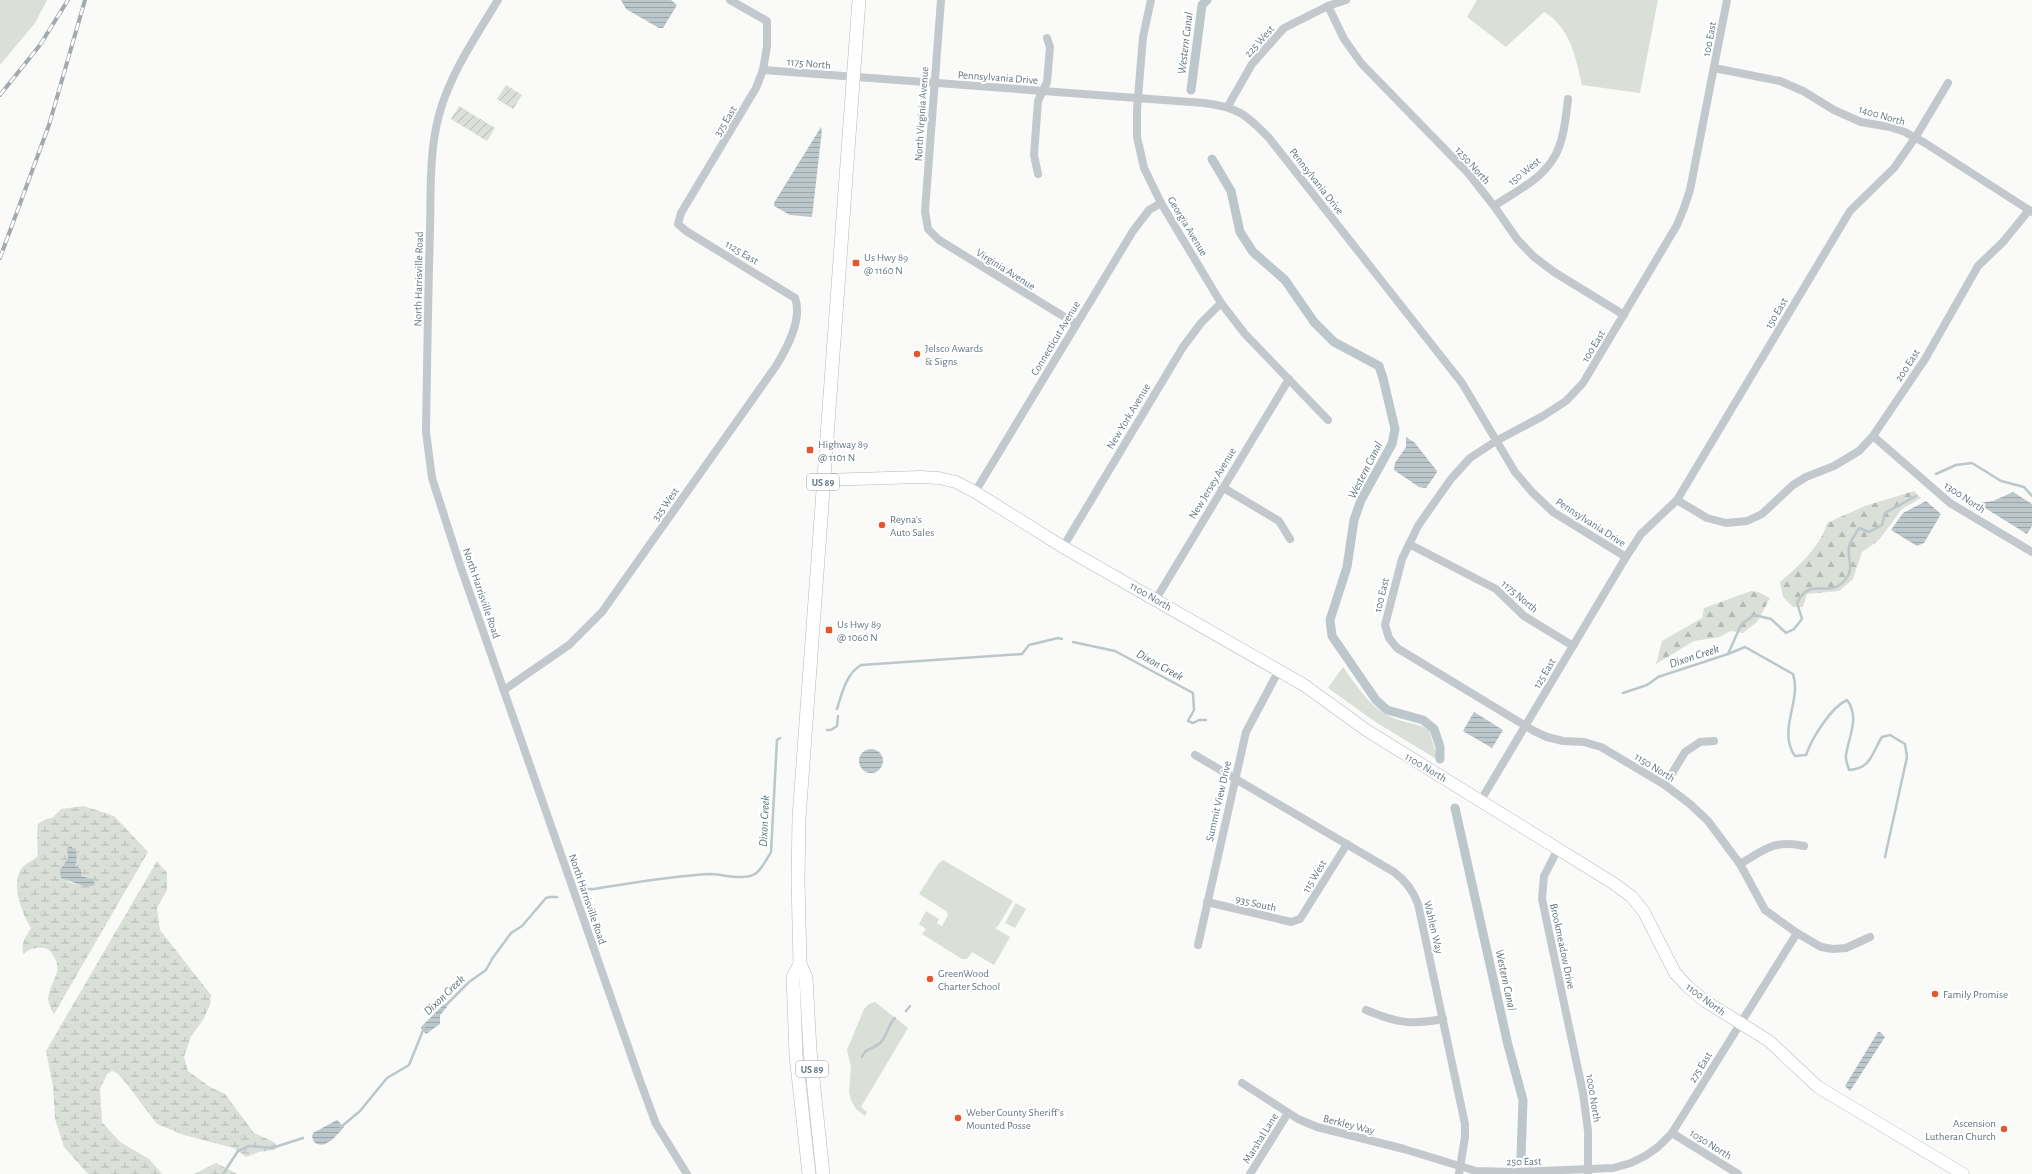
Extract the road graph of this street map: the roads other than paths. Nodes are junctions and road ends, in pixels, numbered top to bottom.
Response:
1 (498, 0) edge
2 (730, 0) edge
3 (859, 0) edge
4 (941, 0) edge
5 (1152, 0) edge
6 (1346, 0) edge
7 (1727, 0) edge
8 (1328, 6) junction
9 (1047, 38) dead end
10 (1714, 68) junction
11 (763, 70) junction
12 (853, 77) junction
13 (934, 83) junction
14 (1948, 83) dead end
15 (1043, 91) junction
16 (1138, 98) junction
17 (1568, 99) dead end
18 (1228, 106) junction
19 (1915, 138) junction
20 (1038, 174) dead end
21 (1161, 203) junction
22 (1494, 206) junction
23 (2030, 211) edge
24 (678, 224) joint
25 (928, 229) joint
26 (795, 298) joint
27 (1221, 303) junction
28 (1624, 315) junction
29 (1076, 324) junction
30 (1289, 379) junction
31 (1328, 420) dead end
32 (1873, 436) junction
33 (1496, 441) junction
34 (823, 480) junction
35 (1222, 487) junction
36 (975, 492) junction
37 (1677, 500) junction
38 (1290, 539) dead end
39 (1409, 544) junction
40 (1063, 547) junction
41 (2032, 552) edge
42 (1626, 557) junction
43 (1156, 599) junction
44 (1389, 638) joint
45 (1573, 646) junction
46 (1279, 670) junction
47 (504, 690) junction
48 (1524, 725) junction
49 (1714, 741) dead end
50 (1195, 755) dead end
51 (1234, 778) junction
52 (1664, 785) junction
53 (1481, 800) junction
54 (1347, 844) junction
55 (1804, 846) dead end
56 (1558, 849) junction
57 (1740, 864) junction
58 (1207, 902) junction
59 (1300, 919) joint
60 (1797, 933) junction
61 (1870, 937) dead end
62 (1198, 945) dead end
63 (800, 964) junction
64 (1366, 1010) dead end
65 (1443, 1019) junction
66 (1740, 1023) junction
67 (1569, 1026) joint
68 (1242, 1083) dead end
69 (1288, 1113) junction
70 (1672, 1133) junction
71 (1459, 1170) edge
72 (1588, 1172) edge
73 (687, 1174) edge
74 (809, 1174) edge
75 (823, 1174) edge
76 (1250, 1174) edge
77 (1738, 1174) edge
78 (1963, 1174) edge

1 - 47 street, North Harrisville Road
2 - 11 street, 375 East
3 - 12 main road, US 89
4 - 13 street, North Virginia Avenue
5 - 16 street, Georgia Avenue
6 - 8 street, 225 West
7 - 10 street, 100 East
8 - 18 street, 225 West
8 - 22 street, 1250 North
9 - 15 street
10 - 19 street, 1400 North
10 - 28 street, 100 East
11 - 12 street, 1175 North
11 - 24 street, 375 East
12 - 13 street, Pennsylvania Drive
12 - 34 main road, US 89
13 - 15 street, Pennsylvania Drive
13 - 25 street, North Virginia Avenue
14 - 19 street, 150 East
15 - 16 street, Pennsylvania Drive
15 - 20 street
16 - 18 street, Pennsylvania Drive
16 - 21 street, Georgia Avenue
17 - 22 street, 150 West
18 - 33 street, Pennsylvania Drive
19 - 23 street, 1400 North
19 - 37 street, 150 East
21 - 27 street, Georgia Avenue
21 - 29 street, Connecticut Avenue
22 - 28 street, 1250 North
23 - 32 street, 200 East
24 - 26 street, 1125 East
25 - 29 street, Virginia Avenue
26 - 47 street, 325 West
27 - 30 street, Georgia Avenue
27 - 40 street, New York Avenue
28 - 33 street, 100 East
29 - 36 street, Connecticut Avenue
30 - 31 street, Georgia Avenue
30 - 35 street, New Jersey Avenue
32 - 37 street, 200 East
32 - 41 street, 1300 North
33 - 39 street, 100 East
33 - 42 street, Pennsylvania Drive
34 - 36 street, 1100 North
34 - 63 main road, US 89
35 - 38 street
35 - 43 street, New Jersey Avenue
36 - 40 street, 1100 North
37 - 42 street, 150 East
39 - 44 street, 100 East
39 - 45 street, 1175 North
40 - 43 street, 1100 North
42 - 45 street, 125 East
43 - 46 street, 1100 North
44 - 48 street, 1150 North
45 - 48 street, 125 East
46 - 51 street, Summit View Drive
46 - 53 street, 1100 North
47 - 73 street, North Harrisville Road
48 - 52 street, 1150 North
48 - 53 street, 125 East
49 - 52 street
50 - 51 street, Wahlen Way
51 - 54 street, Wahlen Way
51 - 58 street, Summit View Drive
52 - 57 street, 1150 North
53 - 56 street, 1100 North
54 - 59 street, 115 West
54 - 65 street, Wahlen Way
55 - 57 street
56 - 66 street, 1100 North
56 - 67 street, Brookmeadow Drive
57 - 60 street, 1150 North
58 - 59 street, 935 South
58 - 62 street, Summit View Drive
60 - 61 street, 1150 North
60 - 66 street, 275 East
63 - 74 main road, US 89
63 - 75 main road, US 89
64 - 65 street
65 - 71 street, Wahlen Way
66 - 70 street, 275 East
66 - 78 street, 1100 North
67 - 72 street, 1000 North
68 - 69 street, Berkley Way
69 - 71 street, Berkley Way
69 - 76 street, Marshal Lane
70 - 72 street, 275 East
70 - 77 street, 1050 North
71 - 72 street, 250 East

